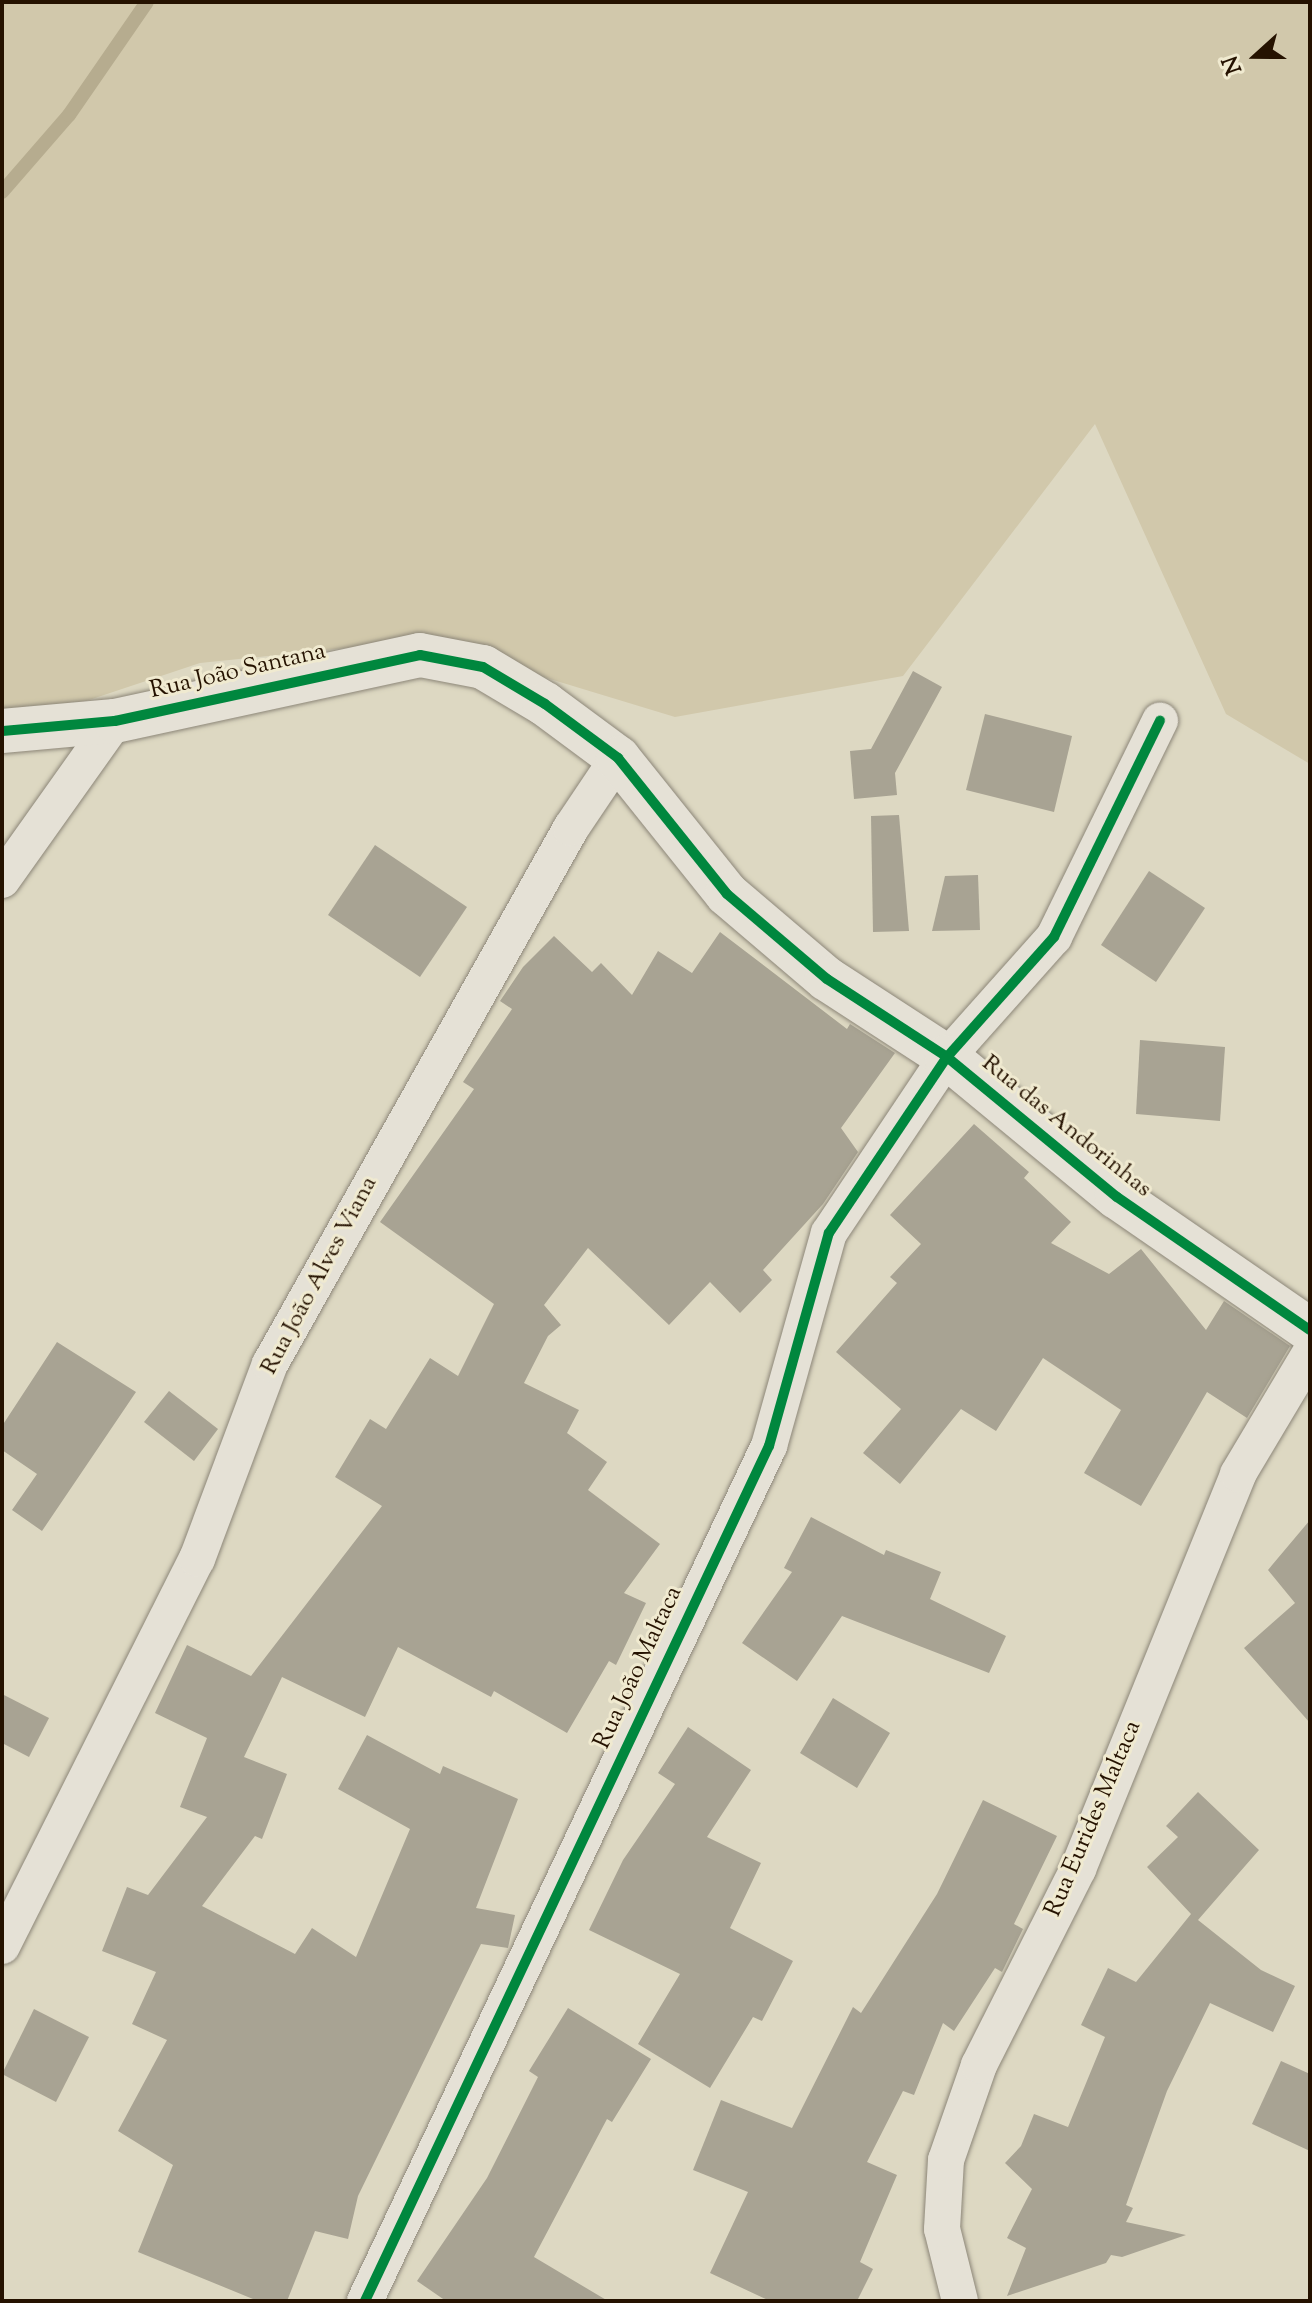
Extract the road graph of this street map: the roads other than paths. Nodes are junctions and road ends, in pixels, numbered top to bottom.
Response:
1 (483, 667) joint
2 (115, 721) junction
3 (1160, 721) dead end
4 (2, 731) edge
5 (618, 758) junction
6 (2, 880) edge
7 (947, 1057) junction
8 (1310, 1330) edge
9 (1310, 1353) edge
10 (2, 1946) edge
11 (365, 2301) edge
12 (960, 2301) edge

1 - 2 street, Rua João Santana
1 - 5 street, Rua das Andorinhas
2 - 4 street, Rua João Santana
2 - 6 street
3 - 7 street, Rua João Maltaca
5 - 7 street, Rua das Andorinhas
5 - 10 street, Rua João Alves Viana
7 - 8 street, Rua das Andorinhas
7 - 11 street, Rua João Maltaca
9 - 12 street, Rua Eurides Maltaca

